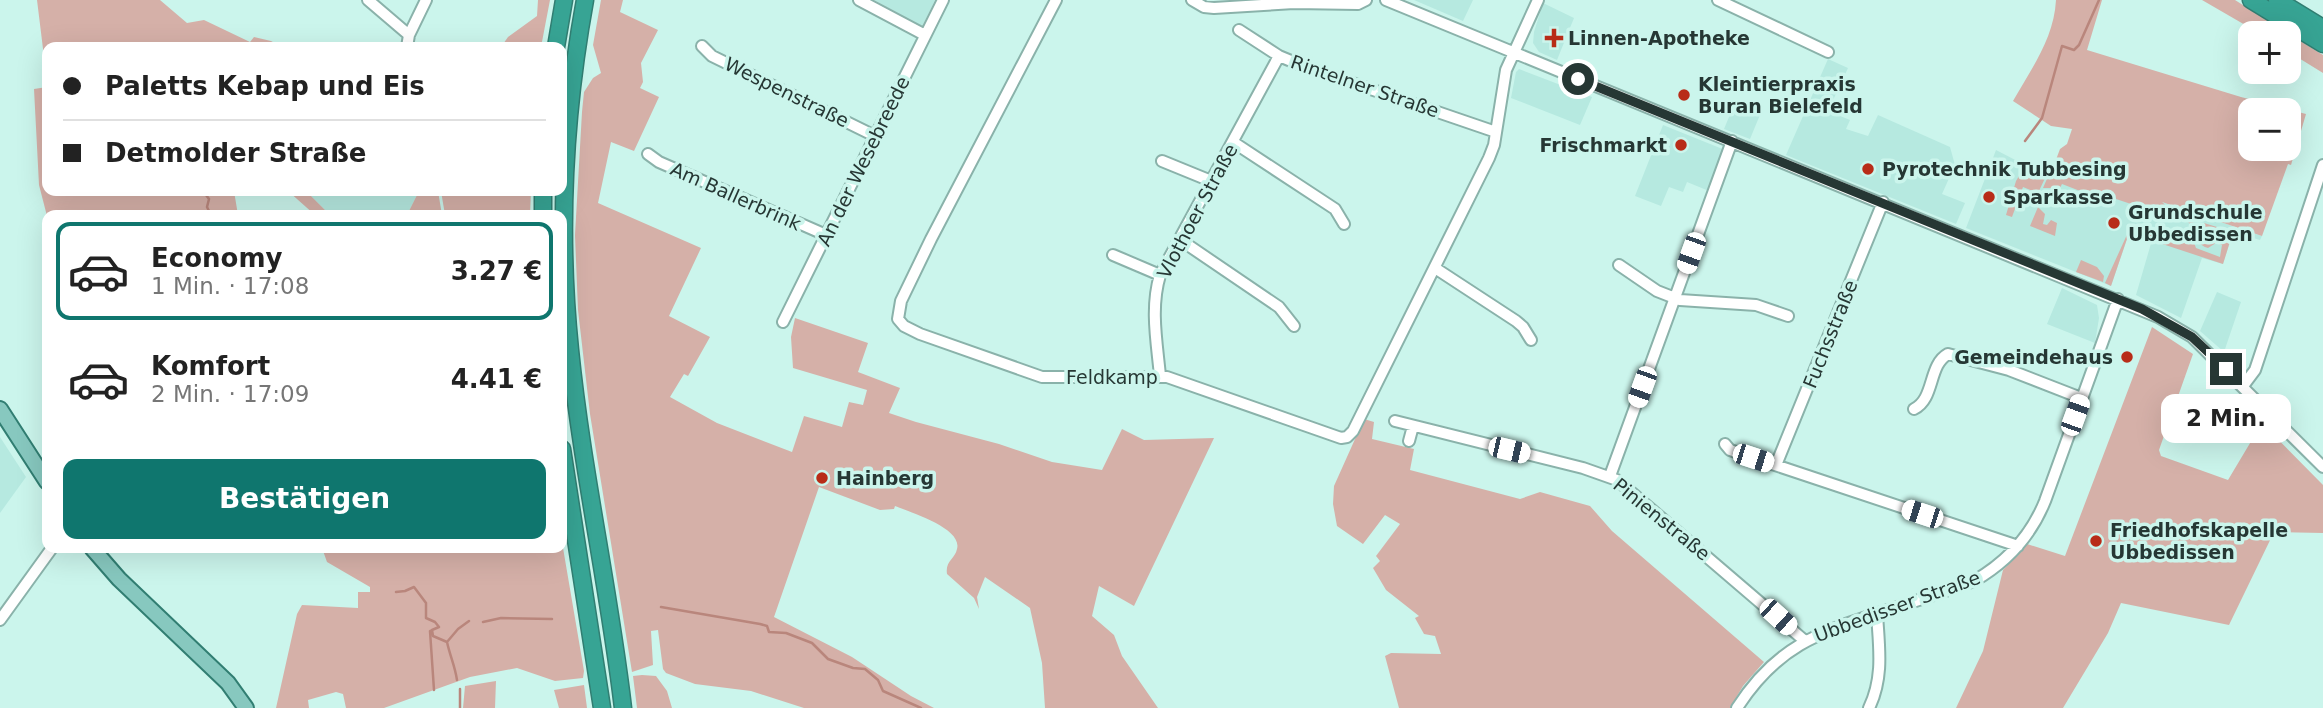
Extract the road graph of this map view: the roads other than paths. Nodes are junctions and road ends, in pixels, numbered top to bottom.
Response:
1 (368, 0) edge
2 (426, 0) edge
3 (564, 0) edge
4 (585, 0) edge
5 (859, 0) edge
6 (943, 0) edge
7 (1056, 0) edge
8 (1192, 0) edge
9 (1367, 0) edge
10 (1386, 0) edge
11 (1538, 0) edge
12 (1718, 0) edge
13 (2251, 0) edge
14 (2277, 0) edge
15 (2323, 28) edge
16 (1239, 30) dead end
17 (409, 35) junction
18 (925, 35) junction
19 (408, 42) edge
20 (557, 42) edge
21 (2323, 44) edge
22 (702, 46) dead end
23 (1513, 52) junction
24 (1828, 52) dead end
25 (1279, 56) junction
26 (1496, 132) junction
27 (875, 136) junction
28 (1732, 141) junction
29 (1233, 142) junction
30 (567, 149) edge
31 (649, 154) dead end
32 (1162, 160) dead end
33 (2323, 165) edge
34 (1211, 181) junction
35 (1883, 202) junction
36 (1344, 224) dead end
37 (826, 235) junction
38 (1179, 239) junction
39 (1113, 255) dead end
40 (1619, 265) dead end
41 (1435, 268) junction
42 (1160, 275) junction
43 (1674, 299) junction
44 (2118, 299) junction
45 (567, 306) edge
46 (1788, 316) dead end
47 (783, 322) dead end
48 (1294, 326) dead end
49 (1531, 340) dead end
50 (1160, 376) junction
51 (2244, 386) junction
52 (2081, 398) junction
53 (0, 409) edge
54 (1914, 409) dead end
55 (1395, 421) dead end
56 (1413, 426) junction
57 (1409, 441) dead end
58 (1725, 444) dead end
59 (1776, 465) junction
60 (2323, 467) edge
61 (42, 474) edge
62 (1610, 476) junction
63 (567, 481) edge
64 (2018, 546) junction
65 (48, 553) edge
66 (96, 553) edge
67 (1877, 614) junction
68 (0, 620) edge
69 (1804, 641) junction
70 (246, 708) edge
71 (602, 708) edge
72 (623, 708) edge
73 (1737, 708) edge
74 (1869, 708) edge

1 - 17 street
2 - 17 street
3 - 20 highway
4 - 30 highway
5 - 18 street
6 - 18 street, An der Wesebreede
7 - 50 street, Feldkamp
8 - 9 street
10 - 23 street
11 - 23 street, Feldkamp
12 - 24 street
13 - 21 highway
14 - 15 highway
16 - 25 street, Rintelner Straße
17 - 19 street
18 - 27 street, An der Wesebreede
22 - 27 street, Wespenstraße
23 - 26 street, Feldkamp
23 - 28 street
25 - 26 street, Rintelner Straße
25 - 29 street, Vlothoer Straße
26 - 41 street, Feldkamp
27 - 37 street, An der Wesebreede
28 - 35 street
28 - 43 street
29 - 34 street, Vlothoer Straße
29 - 36 street
31 - 37 street, Am Ballerbrink
32 - 34 street
33 - 51 street
34 - 38 street, Vlothoer Straße
35 - 44 street
35 - 59 street, Fuchsstraße
37 - 47 street, An der Wesebreede
38 - 42 street, Vlothoer Straße
38 - 48 street
39 - 42 street
40 - 43 street
41 - 49 street
41 - 50 street, Feldkamp
42 - 50 street, Vlothoer Straße
43 - 46 street
43 - 62 street
44 - 51 street
44 - 52 street, Ubbedisser Straße
45 - 72 highway
51 - 60 street
52 - 54 street
52 - 64 street, Ubbedisser Straße
53 - 61 main road
55 - 56 street, Pinienstraße
56 - 57 street
56 - 62 street, Pinienstraße
58 - 59 street
59 - 64 street
62 - 69 street, Pinienstraße
63 - 71 highway
64 - 67 street, Ubbedisser Straße
65 - 68 street
66 - 70 main road
67 - 69 street, Ubbedisser Straße
67 - 74 street
69 - 73 street, Ubbedisser Straße

